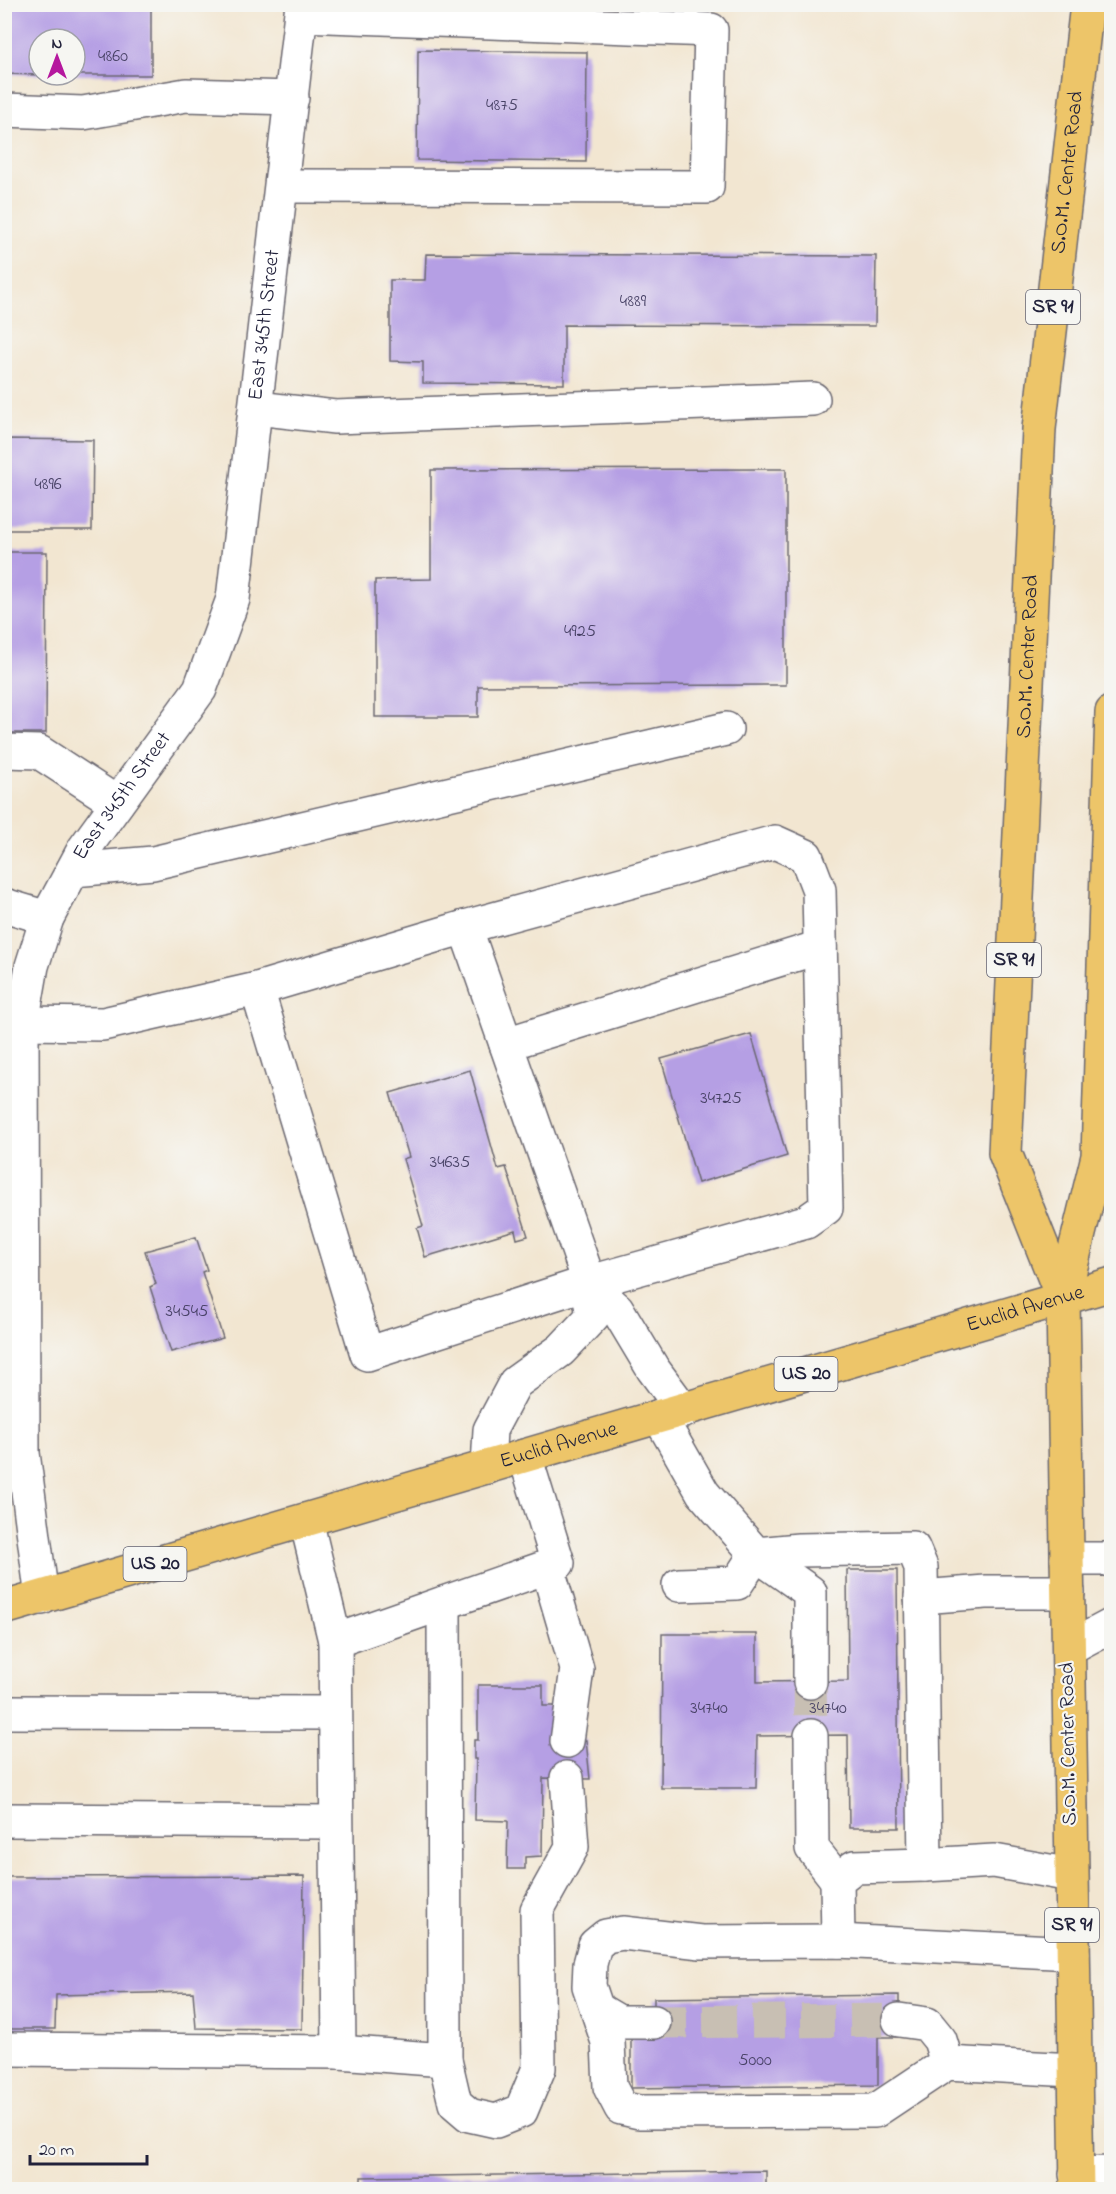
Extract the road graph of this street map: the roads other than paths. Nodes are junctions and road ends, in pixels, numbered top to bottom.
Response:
1 (1087, 4) edge
2 (301, 10) edge
3 (292, 98) junction
4 (4, 110) edge
5 (282, 186) junction
6 (813, 399) dead end
7 (257, 408) junction
8 (1112, 712) edge
9 (726, 729) dead end
10 (4, 751) edge
11 (117, 803) junction
12 (73, 870) junction
13 (4, 905) edge
14 (46, 918) junction
15 (465, 927) junction
16 (820, 947) junction
17 (257, 989) junction
18 (22, 1023) junction
19 (506, 1044) junction
20 (13, 1272) edge
21 (586, 1277) junction
22 (1112, 1284) edge
23 (1063, 1299) junction
24 (671, 1414) junction
25 (525, 1456) junction
26 (488, 1467) junction
27 (306, 1520) junction
28 (756, 1554) junction
29 (1067, 1559) junction
30 (1112, 1559) edge
31 (553, 1564) junction
32 (679, 1585) dead end
33 (1068, 1592) junction
34 (921, 1597) junction
35 (42, 1598) junction
36 (444, 1603) junction
37 (4, 1608) edge
38 (1112, 1624) edge
39 (335, 1641) junction
40 (1068, 1648) junction
41 (810, 1682) tunnel mouth
42 (4, 1712) edge
43 (335, 1713) junction
44 (811, 1736) tunnel mouth
45 (567, 1741) dead end
46 (567, 1778) dead end
47 (4, 1820) edge
48 (336, 1822) junction
49 (925, 1865) junction
50 (1071, 1875) junction
51 (837, 1880) junction
52 (838, 1941) junction
53 (1073, 1953) junction
54 (597, 2009) junction
55 (899, 2020) tunnel mouth
56 (654, 2022) tunnel mouth
57 (4, 2049) edge
58 (339, 2052) junction
59 (446, 2060) junction
60 (947, 2062) junction
61 (1073, 2070) junction
62 (1112, 2173) edge
63 (1076, 2182) edge

1 - 23 main road, S.O.M. Center Road / SR 91
2 - 3 street, East 345th Street
2 - 5 street
3 - 4 street
3 - 5 street, East 345th Street
5 - 7 street, East 345th Street
6 - 7 street
7 - 11 street, East 345th Street
8 - 23 main road, S.O.M. Center Road / SR 91
9 - 12 street
10 - 11 street
11 - 12 street, East 345th Street
12 - 14 street, East 345th Street
13 - 14 street
14 - 18 street, East 345th Street
15 - 16 street
15 - 17 street
15 - 19 street
16 - 19 street
16 - 21 street
17 - 18 street
17 - 21 street
18 - 20 street, East 345th Street
19 - 21 street
20 - 35 street, East 345th Street
21 - 24 street
21 - 26 street
22 - 23 main road, Euclid Avenue / US 20
23 - 24 main road, Euclid Avenue / US 20
23 - 29 main road, S.O.M. Center Road / SR 91
24 - 25 main road, Euclid Avenue / US 20
24 - 28 street
25 - 26 main road, Euclid Avenue / US 20
25 - 31 street
26 - 27 main road, Euclid Avenue / US 20
27 - 35 main road, Euclid Avenue / US 20
27 - 39 street
28 - 32 street
28 - 34 street
28 - 41 street
29 - 30 street
29 - 33 main road, S.O.M. Center Road / SR 91
31 - 36 street
31 - 45 street
33 - 34 street
33 - 40 main road, S.O.M. Center Road / SR 91
34 - 49 street
35 - 37 main road, Euclid Avenue / US 20
36 - 39 street
36 - 59 street
38 - 40 street
39 - 43 street
40 - 50 main road, S.O.M. Center Road / SR 91
42 - 43 street
43 - 48 street
44 - 51 street
46 - 59 street
47 - 48 street
48 - 58 street
49 - 50 street
49 - 51 street
50 - 53 main road, S.O.M. Center Road / SR 91
51 - 52 street
52 - 53 street
52 - 54 street
53 - 61 main road, S.O.M. Center Road / SR 91
54 - 56 street
54 - 60 street
55 - 60 street
57 - 58 street
58 - 59 street
60 - 61 street
61 - 63 main road, S.O.M. Center Road / SR 91
62 - 63 street

